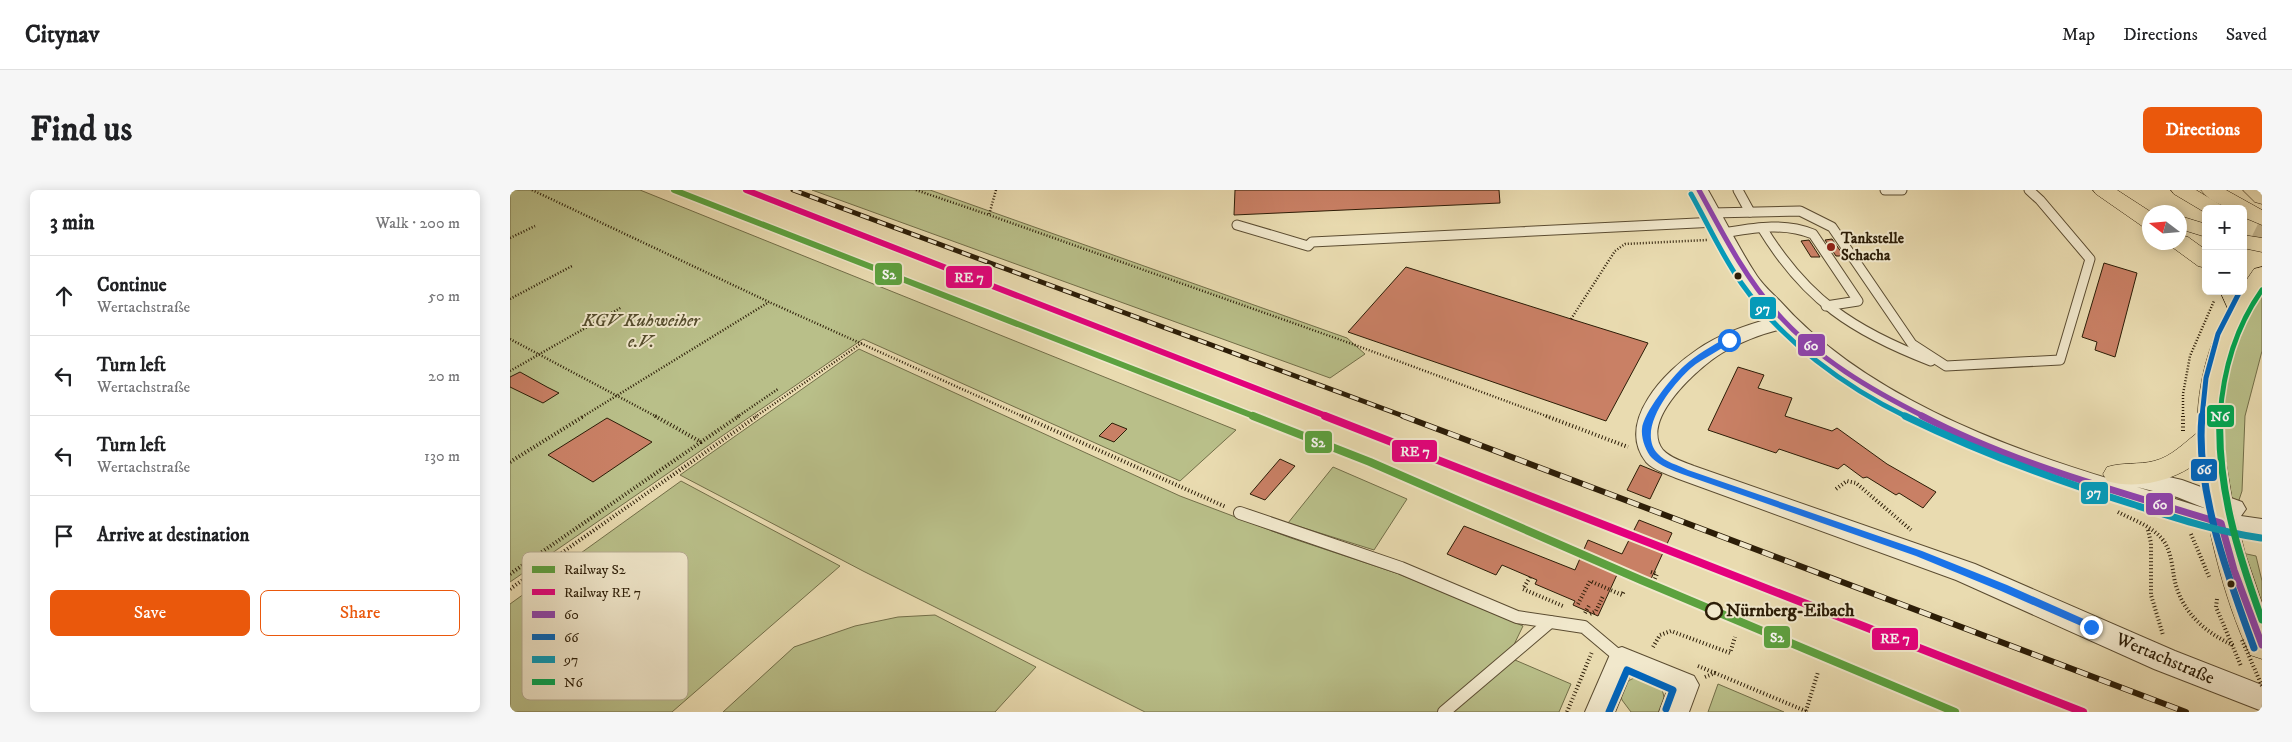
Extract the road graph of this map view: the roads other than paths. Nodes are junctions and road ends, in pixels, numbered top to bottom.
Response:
1 (1699, 190) edge
2 (1738, 190) edge
3 (1885, 190) edge
4 (1902, 190) edge
5 (2029, 190) edge
6 (2103, 190) edge
7 (2115, 190) edge
8 (2181, 190) edge
9 (2211, 190) edge
10 (2254, 190) edge
11 (2262, 198) edge
12 (2144, 205) edge
13 (2207, 205) edge
14 (1750, 212) junction
15 (2142, 216) edge
16 (1237, 225) dead end
17 (2187, 225) edge
18 (1720, 227) junction
19 (1762, 228) junction
20 (2202, 230) edge
21 (2253, 233) tunnel mouth
22 (2187, 247) edge
23 (2202, 258) edge
24 (2262, 274) edge
25 (2235, 300) edge
26 (1826, 306) junction
27 (1786, 321) junction
28 (1946, 366) junction
29 (2210, 437) junction
30 (1998, 448) junction
31 (2117, 474) junction
32 (1240, 513) road end
33 (2219, 513) junction
34 (2262, 522) edge
35 (2262, 529) edge
36 (1550, 622) junction
37 (2248, 646) edge
38 (1622, 659) junction
39 (2259, 693) edge
40 (1444, 712) edge
41 (1600, 712) edge
42 (1674, 712) edge

1 - 18 street
2 - 14 lane
3 - 4 lane
5 - 28 lane
6 - 15 main road
7 - 12 main road
8 - 13 main road
9 - 21 main road
10 - 11 main road
14 - 18 lane
14 - 28 lane
16 - 18 lane
17 - 20 main road
18 - 19 lane
18 - 27 street
19 - 26 lane
19 - 26 lane
22 - 23 main road
24 - 25 main road
25 - 29 main road
26 - 28 lane
27 - 30 street
27 - 39 street, Wertachstraße
29 - 31 main road
29 - 33 main road
30 - 31 street
30 - 33 street
31 - 33 street
32 - 36 lane
33 - 34 street
33 - 35 street
33 - 37 main road
36 - 38 lane
36 - 40 lane
38 - 41 street
38 - 42 street

